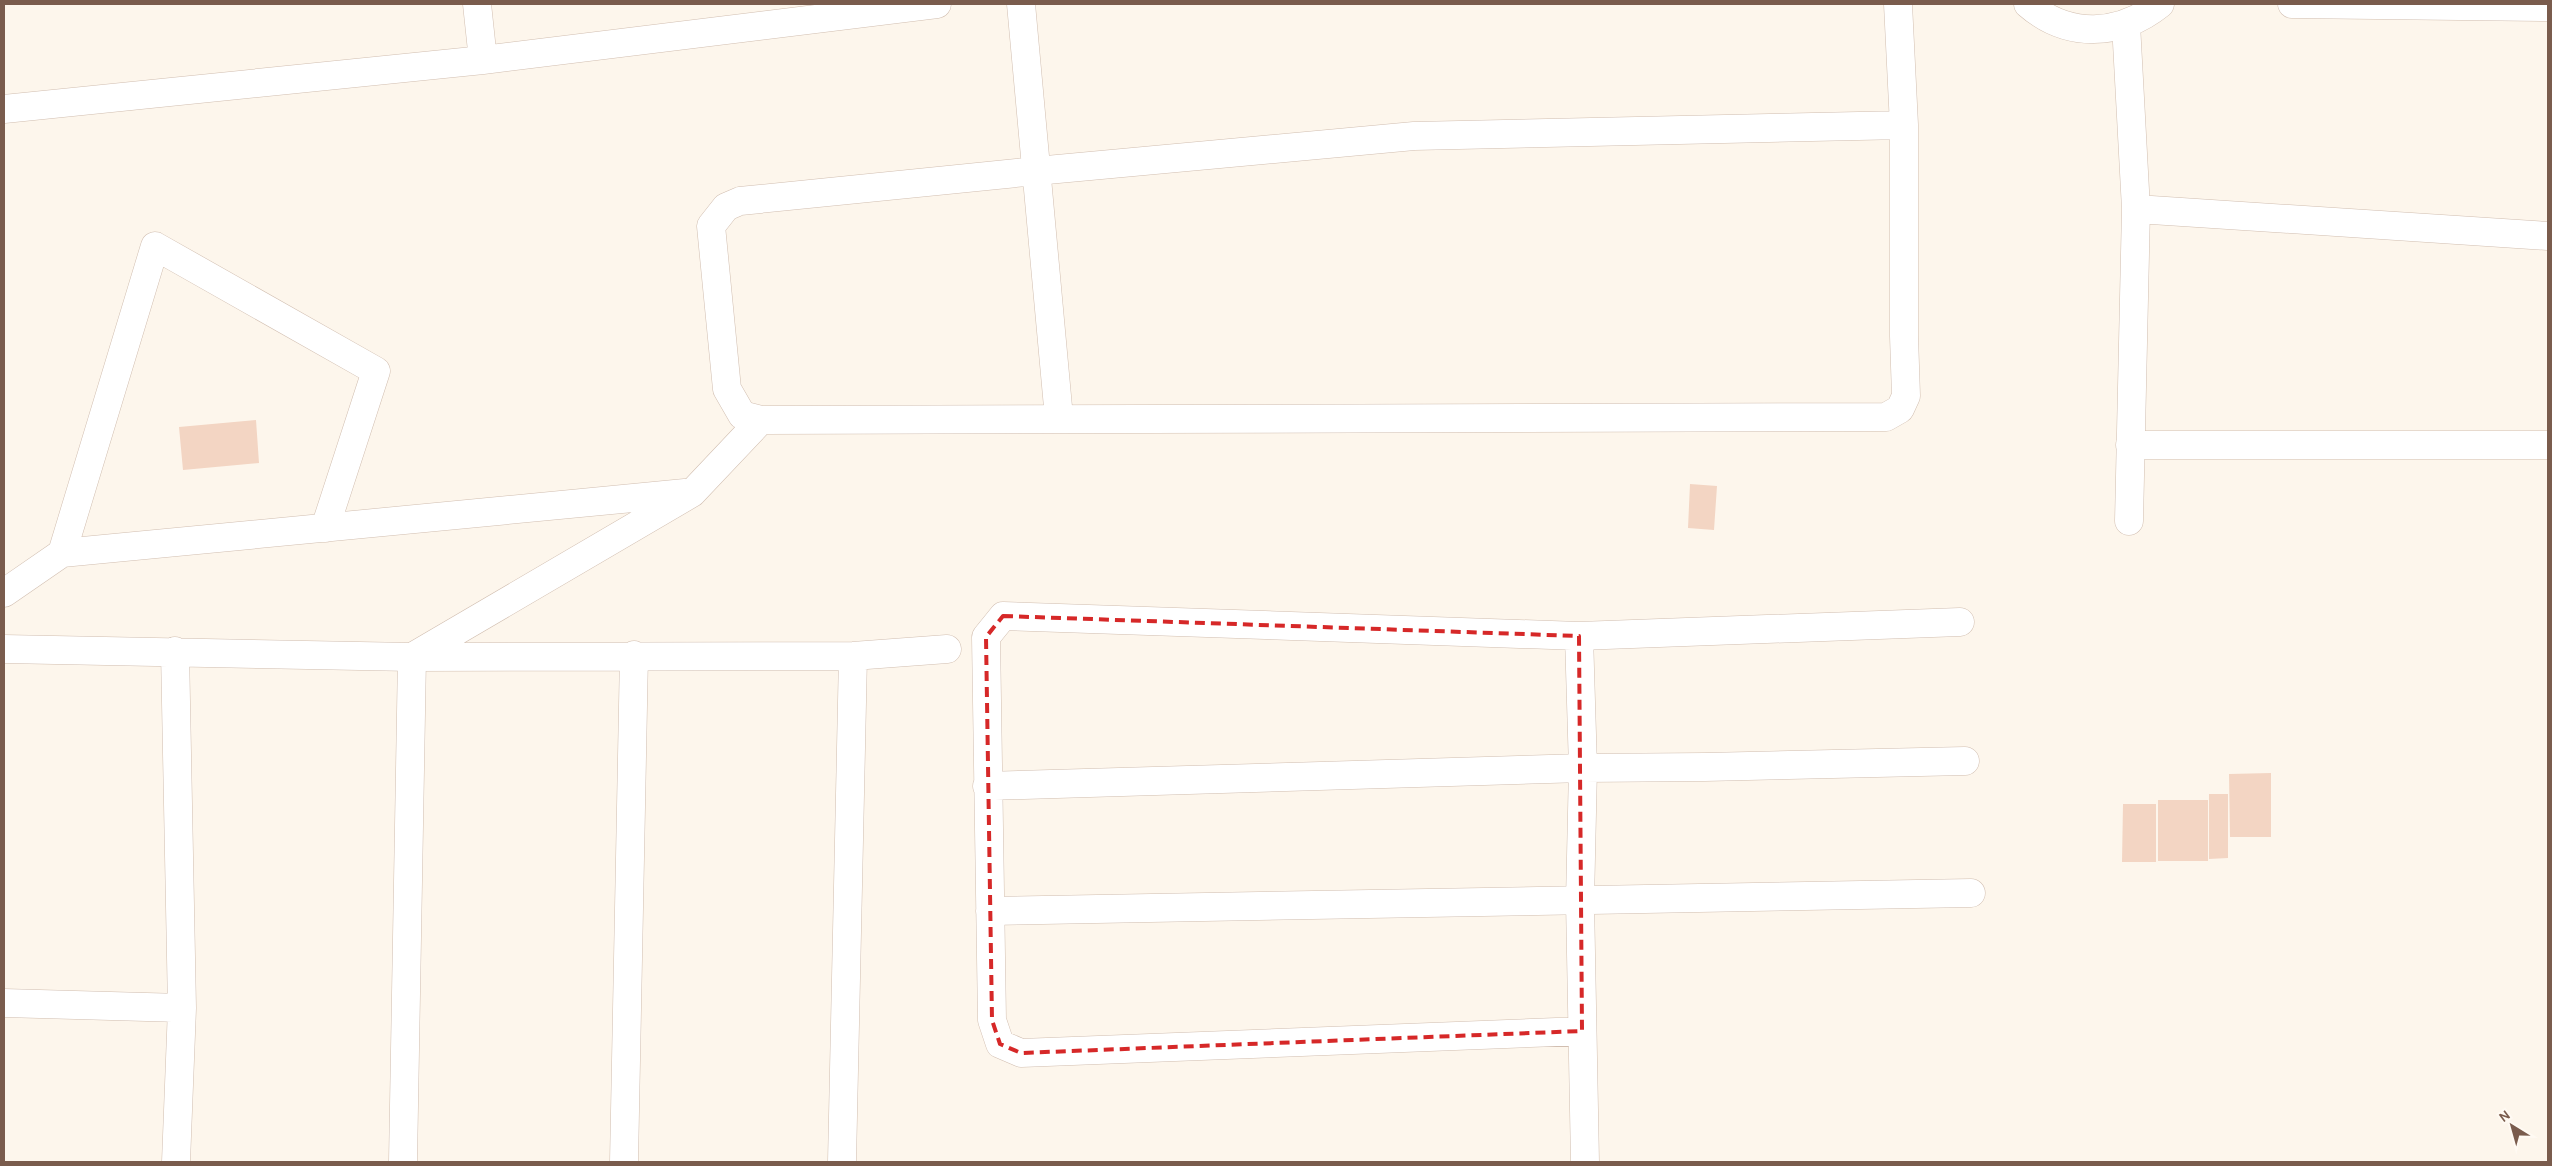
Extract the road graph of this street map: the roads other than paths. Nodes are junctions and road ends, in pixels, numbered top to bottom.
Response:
1 (477, 4) edge
2 (938, 4) edge
3 (1021, 4) edge
4 (1898, 4) edge
5 (2028, 4) edge
6 (2160, 4) edge
7 (2292, 4) edge
8 (2548, 7) edge
9 (2126, 24) junction
10 (483, 60) junction
11 (4, 109) edge
12 (1904, 125) junction
13 (1036, 171) junction
14 (2136, 209) junction
15 (2548, 236) edge
16 (1059, 418) junction
17 (761, 420) junction
18 (2548, 444) edge
19 (2130, 445) junction
20 (692, 493) junction
21 (2129, 521) dead end
22 (325, 528) junction
23 (62, 553) junction
24 (4, 593) edge
25 (1960, 622) dead end
26 (1579, 636) junction
27 (4, 649) edge
28 (947, 649) dead end
29 (175, 651) junction
30 (634, 655) junction
31 (853, 656) junction
32 (412, 657) junction
33 (1965, 761) dead end
34 (1583, 768) junction
35 (987, 786) junction
36 (1971, 894) dead end
37 (1580, 901) junction
38 (990, 911) junction
39 (4, 1003) edge
40 (182, 1008) junction
41 (1582, 1031) junction
42 (176, 1162) edge
43 (403, 1162) edge
44 (624, 1162) edge
45 (842, 1162) edge
46 (1585, 1162) edge

1 - 10 street
2 - 10 street
3 - 13 street
4 - 12 street
5 - 9 street
6 - 9 street
7 - 8 street
9 - 14 street
10 - 11 street
12 - 13 street
12 - 16 street
13 - 16 street
13 - 17 street
14 - 15 street
14 - 19 street
16 - 17 street
17 - 20 street
18 - 19 street
19 - 21 street
20 - 22 street
20 - 32 street
22 - 23 street
22 - 23 street
23 - 24 street
25 - 26 street
26 - 34 street
26 - 35 street
27 - 29 street
28 - 31 street
29 - 32 street
29 - 40 street
30 - 31 street
30 - 32 street
30 - 44 street
31 - 45 street
32 - 43 street
33 - 34 street
34 - 35 street
34 - 37 street
35 - 38 street
36 - 37 street
37 - 38 street
37 - 41 street
38 - 41 street
39 - 40 street
40 - 42 street
41 - 46 street

